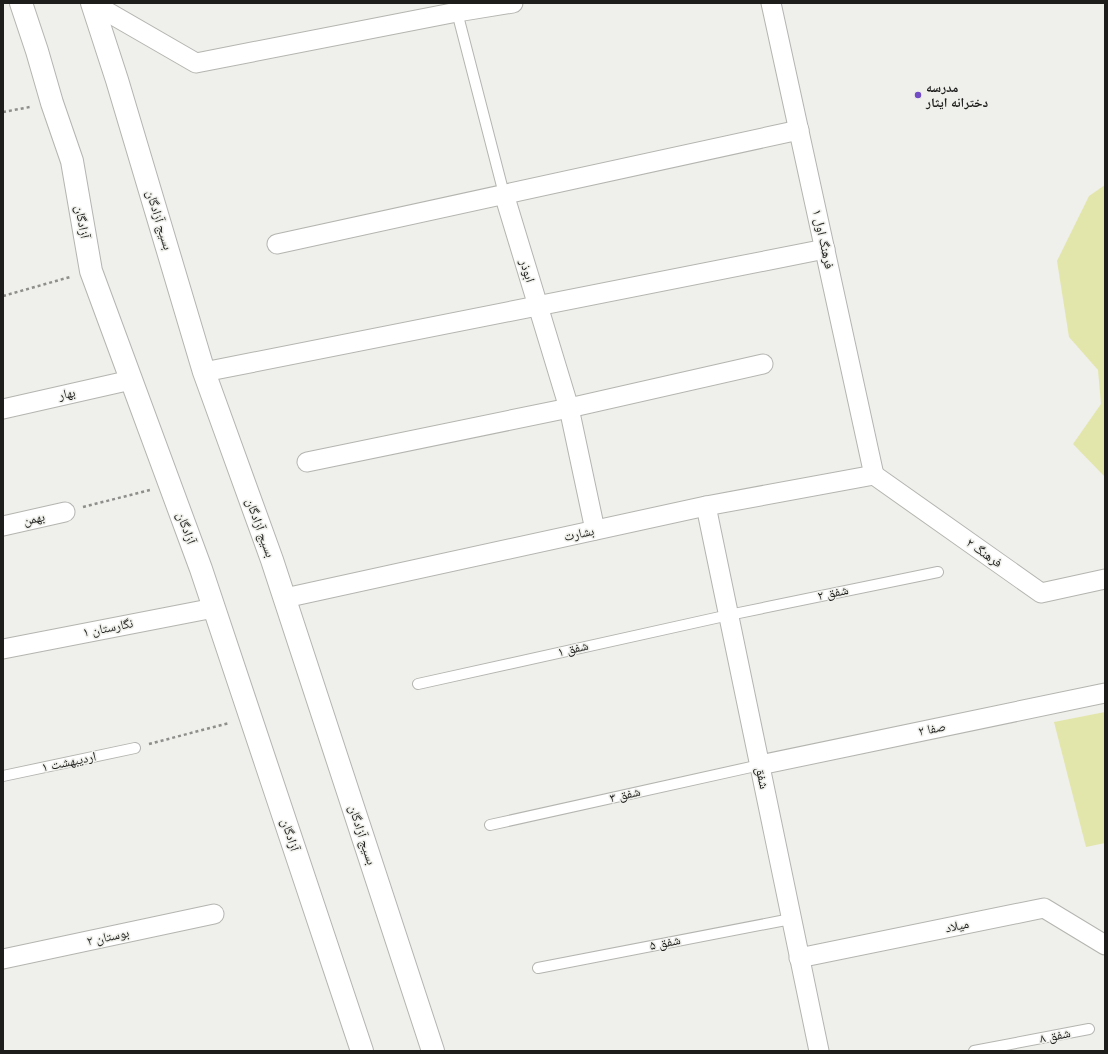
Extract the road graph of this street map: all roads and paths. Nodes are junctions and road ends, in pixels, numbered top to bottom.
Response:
1 (21, 3) edge
2 (92, 3) edge
3 (513, 3) edge
4 (771, 3) edge
5 (458, 12) junction
6 (52, 103) junction
7 (3, 112) edge
8 (799, 130) junction
9 (504, 194) junction
10 (277, 244) dead end
11 (825, 249) junction
12 (91, 271) junction
13 (3, 296) edge
14 (538, 306) junction
15 (764, 364) dead end
16 (204, 372) junction
17 (131, 380) junction
18 (569, 408) junction
19 (3, 409) edge
20 (307, 462) dead end
21 (874, 475) junction
22 (170, 484) junction
23 (706, 506) junction
24 (65, 512) joint
25 (3, 526) edge
26 (595, 530) junction
27 (938, 572) dead end
28 (1105, 579) edge
29 (285, 598) junction
30 (214, 608) junction
31 (728, 615) junction
32 (3, 649) edge
33 (418, 684) dead end
34 (1105, 693) edge
35 (250, 717) junction
36 (135, 748) joint
37 (760, 765) junction
38 (3, 776) edge
39 (490, 825) dead end
40 (214, 914) dead end
41 (791, 918) junction
42 (1105, 944) edge
43 (799, 958) junction
44 (3, 959) edge
45 (538, 968) dead end
46 (1089, 1029) dead end
47 (362, 1051) edge
48 (433, 1051) edge
49 (819, 1051) edge
50 (974, 1051) edge

1 - 6 street, آزادگان
2 - 5 street
2 - 16 street, بسیج آزادگان
3 - 5 street
4 - 8 street, فرهنگ اول ۱
5 - 9 lane, ابوذر
6 - 7 path
6 - 12 street, آزادگان
8 - 9 street
8 - 11 street, فرهنگ اول ۱
9 - 10 street
9 - 14 street, ابوذر
11 - 14 street
11 - 21 street, فرهنگ اول ۱
12 - 13 path
12 - 17 street, آزادگان
14 - 16 street
14 - 18 street, ابوذر
15 - 18 street
16 - 29 street, بسیج آزادگان
17 - 19 street, بهار
17 - 22 street, آزادگان
18 - 20 street
18 - 26 street, ابوذر
21 - 23 street, بشارت
21 - 28 street, فرهنگ ۲
22 - 24 path
22 - 30 street, آزادگان
23 - 26 street, بشارت
23 - 31 street, شفق
24 - 25 street, بهمن
26 - 29 street, بشارت
27 - 31 lane, شفق ۲
29 - 48 street, بسیج آزادگان
30 - 32 street, نگارستان ۱
30 - 35 street, آزادگان
31 - 33 lane, شفق ۱
31 - 37 street, شفق
34 - 37 street, صفا ۲
35 - 36 path
35 - 47 street, آزادگان
36 - 38 lane, اردیبهشت ۱
37 - 39 lane, شفق ۳
37 - 41 street, شفق
40 - 44 street, بوستان ۲
41 - 43 street, شفق
41 - 45 lane, شفق ۵
42 - 43 street, میلاد
43 - 49 street, شفق
46 - 50 lane, شفق ۸

